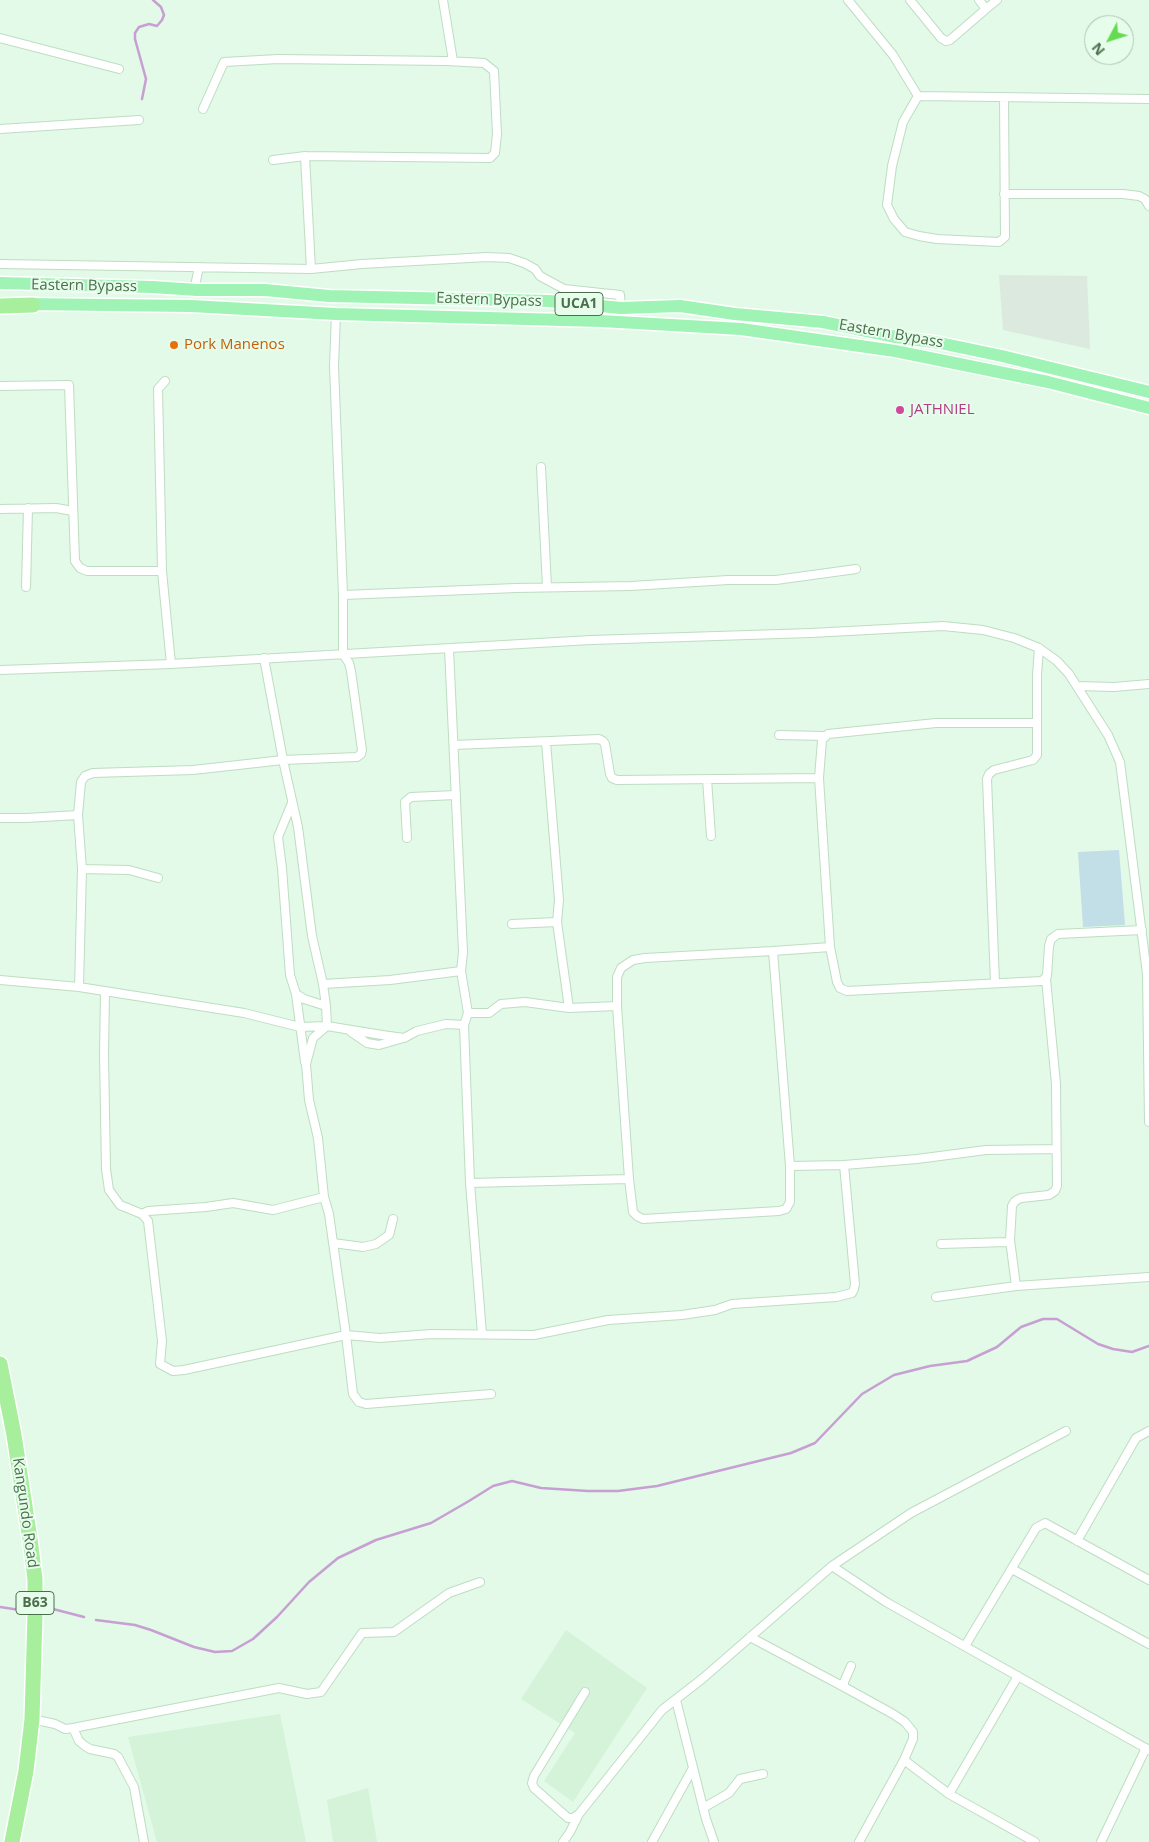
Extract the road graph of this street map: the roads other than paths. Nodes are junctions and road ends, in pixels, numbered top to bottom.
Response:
1 (442, 0) edge
2 (848, 0) edge
3 (910, 0) edge
4 (979, 0) edge
5 (997, 0) edge
6 (986, 9) junction
7 (0, 38) edge
8 (453, 62) junction
9 (119, 69) dead end
10 (918, 96) junction
11 (1004, 98) junction
12 (1149, 99) edge
13 (203, 109) dead end
14 (139, 120) dead end
15 (0, 129) edge
16 (305, 156) junction
17 (273, 160) dead end
18 (1004, 194) junction
19 (1149, 206) edge
20 (0, 264) edge
21 (199, 267) junction
22 (311, 269) junction
23 (0, 283) edge
24 (197, 290) junction
25 (364, 296) junction
26 (0, 304) edge
27 (33, 304) joint
28 (621, 308) junction
29 (336, 314) junction
30 (364, 314) junction
31 (165, 380) dead end
32 (0, 386) edge
33 (1149, 392) edge
34 (1149, 408) edge
35 (541, 467) dead end
36 (28, 508) junction
37 (0, 509) edge
38 (74, 511) junction
39 (856, 569) dead end
40 (162, 571) junction
41 (26, 587) dead end
42 (547, 587) junction
43 (343, 595) junction
44 (1039, 648) junction
45 (449, 649) junction
46 (343, 654) junction
47 (264, 658) junction
48 (171, 664) junction
49 (0, 670) edge
50 (1149, 684) edge
51 (1078, 686) junction
52 (1037, 724) junction
53 (779, 735) dead end
54 (825, 736) junction
55 (546, 742) junction
56 (454, 744) junction
57 (283, 760) junction
58 (818, 778) junction
59 (707, 779) junction
60 (456, 795) junction
61 (292, 803) junction
62 (78, 815) junction
63 (0, 818) edge
64 (711, 836) dead end
65 (407, 838) dead end
66 (82, 869) junction
67 (158, 878) dead end
68 (557, 922) junction
69 (512, 924) dead end
70 (1142, 930) junction
71 (830, 947) junction
72 (773, 951) junction
73 (461, 971) junction
74 (1148, 974) edge
75 (1046, 979) junction
76 (0, 980) edge
77 (995, 983) junction
78 (323, 984) junction
79 (79, 986) junction
80 (105, 991) junction
81 (296, 994) junction
82 (326, 1006) junction
83 (617, 1006) junction
84 (569, 1008) junction
85 (468, 1013) junction
86 (464, 1025) junction
87 (327, 1026) junction
88 (300, 1027) junction
89 (306, 1064) junction
90 (1149, 1122) edge
91 (1056, 1149) junction
92 (844, 1165) junction
93 (790, 1166) junction
94 (629, 1179) junction
95 (470, 1183) junction
96 (324, 1197) junction
97 (142, 1214) junction
98 (393, 1218) dead end
99 (1010, 1240) junction
100 (334, 1243) junction
101 (941, 1244) dead end
102 (1149, 1277) edge
103 (1016, 1286) junction
104 (936, 1297) dead end
105 (482, 1334) junction
106 (346, 1335) junction
107 (0, 1364) edge
108 (491, 1394) dead end
109 (1066, 1431) dead end
110 (1149, 1431) edge
111 (1077, 1541) junction
112 (832, 1566) junction
113 (1012, 1569) junction
114 (1149, 1580) edge
115 (480, 1582) dead end
116 (750, 1638) junction
117 (1149, 1644) edge
118 (965, 1646) junction
119 (851, 1666) dead end
120 (1018, 1676) junction
121 (844, 1688) junction
122 (585, 1692) dead end
123 (676, 1700) junction
124 (32, 1719) junction
125 (73, 1728) junction
126 (1147, 1749) edge
127 (904, 1760) junction
128 (693, 1768) junction
129 (763, 1774) dead end
130 (949, 1794) junction
131 (703, 1808) junction
132 (579, 1814) junction
133 (12, 1842) edge
134 (144, 1842) edge
135 (563, 1842) edge
136 (652, 1842) edge
137 (714, 1842) edge
138 (859, 1842) edge
139 (1035, 1842) edge
140 (1101, 1842) edge

1 - 8 street
2 - 10 street
3 - 6 street
4 - 6 street
5 - 6 street
7 - 9 street
8 - 13 street
8 - 16 street
10 - 11 street
10 - 18 street
11 - 12 street
11 - 18 street
14 - 15 street
16 - 17 street
16 - 22 street
18 - 19 street
20 - 21 street
21 - 22 street
21 - 24 street
22 - 28 street
23 - 24 main road, Eastern Bypass / UCA1
24 - 25 main road, Eastern Bypass / UCA1
25 - 28 main road, Eastern Bypass / UCA1
25 - 30 main road
26 - 27 highway
27 - 29 main road, Eastern Bypass / UCA1
28 - 33 main road, Eastern Bypass / UCA1
29 - 30 main road, Eastern Bypass / UCA1
29 - 43 street
30 - 34 main road, Eastern Bypass / UCA1
31 - 40 street
32 - 38 street
35 - 42 street
36 - 37 street
36 - 38 street
36 - 41 street
38 - 40 street
39 - 42 street
40 - 48 street
42 - 43 street
43 - 46 street
44 - 45 street
44 - 51 street
44 - 52 street
45 - 46 street
45 - 56 street
46 - 47 street
46 - 57 street
47 - 48 street
47 - 57 street
48 - 49 street
50 - 51 street
51 - 70 street
52 - 54 street
52 - 77 street
53 - 54 street
54 - 58 street
55 - 56 street
55 - 59 street
55 - 68 street
56 - 60 street
57 - 61 street
57 - 62 street
58 - 59 street
58 - 71 street
59 - 64 street
60 - 65 street
60 - 73 street
61 - 78 street
61 - 81 street
62 - 63 street
62 - 66 street
66 - 67 street
66 - 79 street
68 - 69 street
68 - 84 street
70 - 74 street
70 - 75 street
71 - 72 street
71 - 77 street
72 - 83 street
72 - 93 street
73 - 78 street
73 - 85 street
74 - 90 street
75 - 77 street
75 - 91 street
76 - 79 street
78 - 82 street
79 - 80 street
80 - 88 street
80 - 97 street
81 - 82 street
81 - 88 street
82 - 87 street
83 - 84 street
83 - 94 street
84 - 85 street
85 - 86 street
86 - 87 street
86 - 95 street
87 - 88 street
87 - 89 street
88 - 89 street
89 - 96 street
91 - 92 street
91 - 99 street
92 - 93 street
92 - 105 street
93 - 94 street
94 - 95 street
95 - 105 street
96 - 97 street
96 - 100 street
97 - 106 street
98 - 100 street
99 - 101 street
99 - 103 street
100 - 106 street
102 - 103 street
103 - 104 street
105 - 106 street
106 - 108 street
107 - 124 highway, Kangundo Road / B63
109 - 112 street
110 - 111 street
111 - 113 street
111 - 114 street
112 - 116 street
112 - 118 street
113 - 117 street
113 - 118 street
115 - 125 street
116 - 121 street
116 - 123 street
118 - 120 street
119 - 121 street
120 - 126 street
120 - 130 street
121 - 127 street
122 - 132 street
123 - 128 street
123 - 132 street
124 - 125 street
124 - 133 highway, Kangundo Road / B63
125 - 134 street
126 - 140 street
127 - 130 street
127 - 138 street
128 - 131 street
128 - 136 street
129 - 131 street
130 - 139 street
131 - 137 street
132 - 135 street

